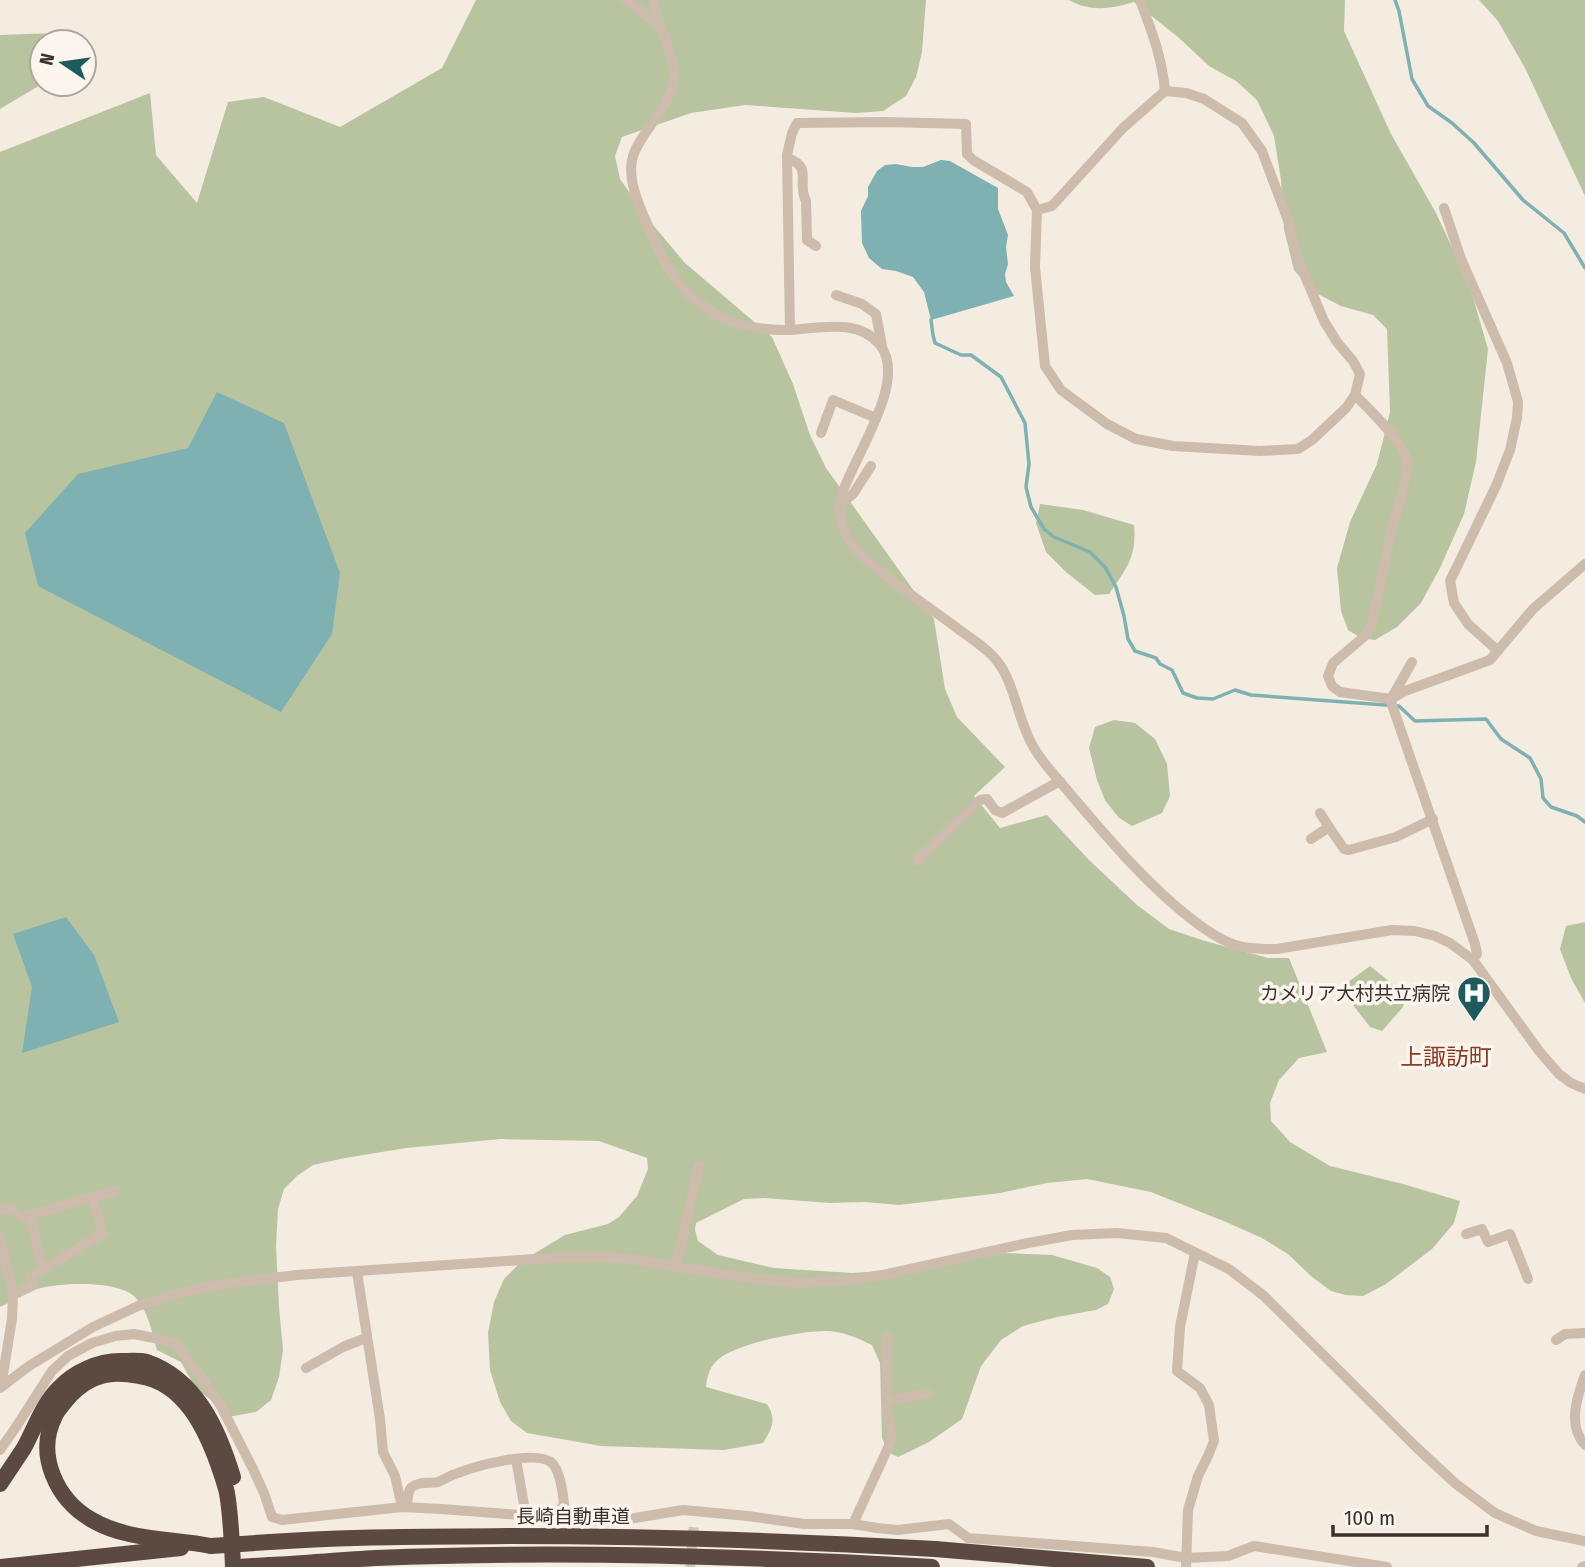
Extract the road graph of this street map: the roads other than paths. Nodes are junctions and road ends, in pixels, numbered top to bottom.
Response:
1 (626, 0) edge
2 (653, 0) edge
3 (1140, 0) edge
4 (660, 27) junction
5 (1165, 91) junction
6 (787, 158) junction
7 (1444, 208) dead end
8 (1037, 210) junction
9 (816, 246) dead end
10 (836, 295) dead end
11 (790, 330) junction
12 (881, 346) junction
13 (1355, 395) junction
14 (876, 418) junction
15 (821, 433) dead end
16 (871, 466) dead end
17 (841, 504) junction
18 (1585, 564) edge
19 (1498, 651) junction
20 (1412, 662) dead end
21 (1392, 705) junction
22 (1060, 781) junction
23 (1320, 813) dead end
24 (1433, 819) junction
25 (1329, 827) junction
26 (1311, 839) dead end
27 (917, 860) dead end
28 (1473, 960) junction
29 (1581, 1088) edge
30 (1585, 1101) edge
31 (699, 1166) dead end
32 (115, 1191) dead end
33 (92, 1197) junction
34 (0, 1210) edge
35 (29, 1215) junction
36 (1466, 1234) dead end
37 (0, 1238) edge
38 (1195, 1254) junction
39 (676, 1266) junction
40 (43, 1269) junction
41 (357, 1272) junction
42 (1528, 1279) dead end
43 (13, 1295) junction
44 (1585, 1333) edge
45 (887, 1337) dead end
46 (366, 1338) junction
47 (1556, 1340) dead end
48 (306, 1367) dead end
49 (1585, 1375) edge
50 (0, 1387) edge
51 (927, 1393) dead end
52 (888, 1401) junction
53 (1585, 1445) edge
54 (0, 1450) edge
55 (516, 1459) junction
56 (0, 1483) edge
57 (405, 1507) junction
58 (695, 1511) junction
59 (526, 1516) junction
60 (555, 1517) junction
61 (694, 1524) tunnel mouth
62 (853, 1524) junction
63 (1016, 1541) junction
64 (1585, 1541) edge
65 (211, 1546) junction
66 (1186, 1562) edge
67 (858, 1563) junction
68 (0, 1567) edge
69 (236, 1567) edge
70 (247, 1567) edge
71 (617, 1567) edge
72 (932, 1567) edge
73 (1000, 1567) edge
74 (1147, 1567) edge
75 (1387, 1567) edge

1 - 4 street
2 - 4 street
3 - 5 street
4 - 11 street
5 - 8 street
5 - 13 street
6 - 8 street
6 - 9 street
6 - 11 street
7 - 19 street
8 - 13 street
10 - 12 street
11 - 12 street
12 - 14 street
13 - 21 street
14 - 15 street
14 - 17 street
16 - 17 street
17 - 22 street
18 - 19 street
19 - 21 street
20 - 21 street
21 - 24 street
22 - 27 street
22 - 28 street
23 - 25 street
24 - 25 street
24 - 28 street
25 - 26 street
28 - 29 street
29 - 30 street
31 - 39 street
32 - 33 street
33 - 35 street
33 - 40 street
34 - 35 street
35 - 40 street
36 - 42 street
37 - 43 street
38 - 39 street
38 - 64 street
38 - 66 street
39 - 41 street
40 - 43 street
41 - 46 street
41 - 50 street
43 - 50 street
44 - 47 street
45 - 52 street
46 - 48 street
46 - 57 street
49 - 53 street
51 - 52 street
52 - 62 street
54 - 57 street
55 - 57 street
55 - 59 street
55 - 60 street
56 - 70 highway
57 - 59 street
58 - 60 street
58 - 61 street
58 - 62 street
59 - 60 street
62 - 63 street
63 - 66 street
63 - 73 street
65 - 68 highway, 長崎自動車道
65 - 69 highway
65 - 74 highway, 長崎自動車道, bridge
66 - 75 street
67 - 69 highway, 長崎自動車道, bridge
67 - 71 highway
67 - 72 highway, 長崎自動車道

